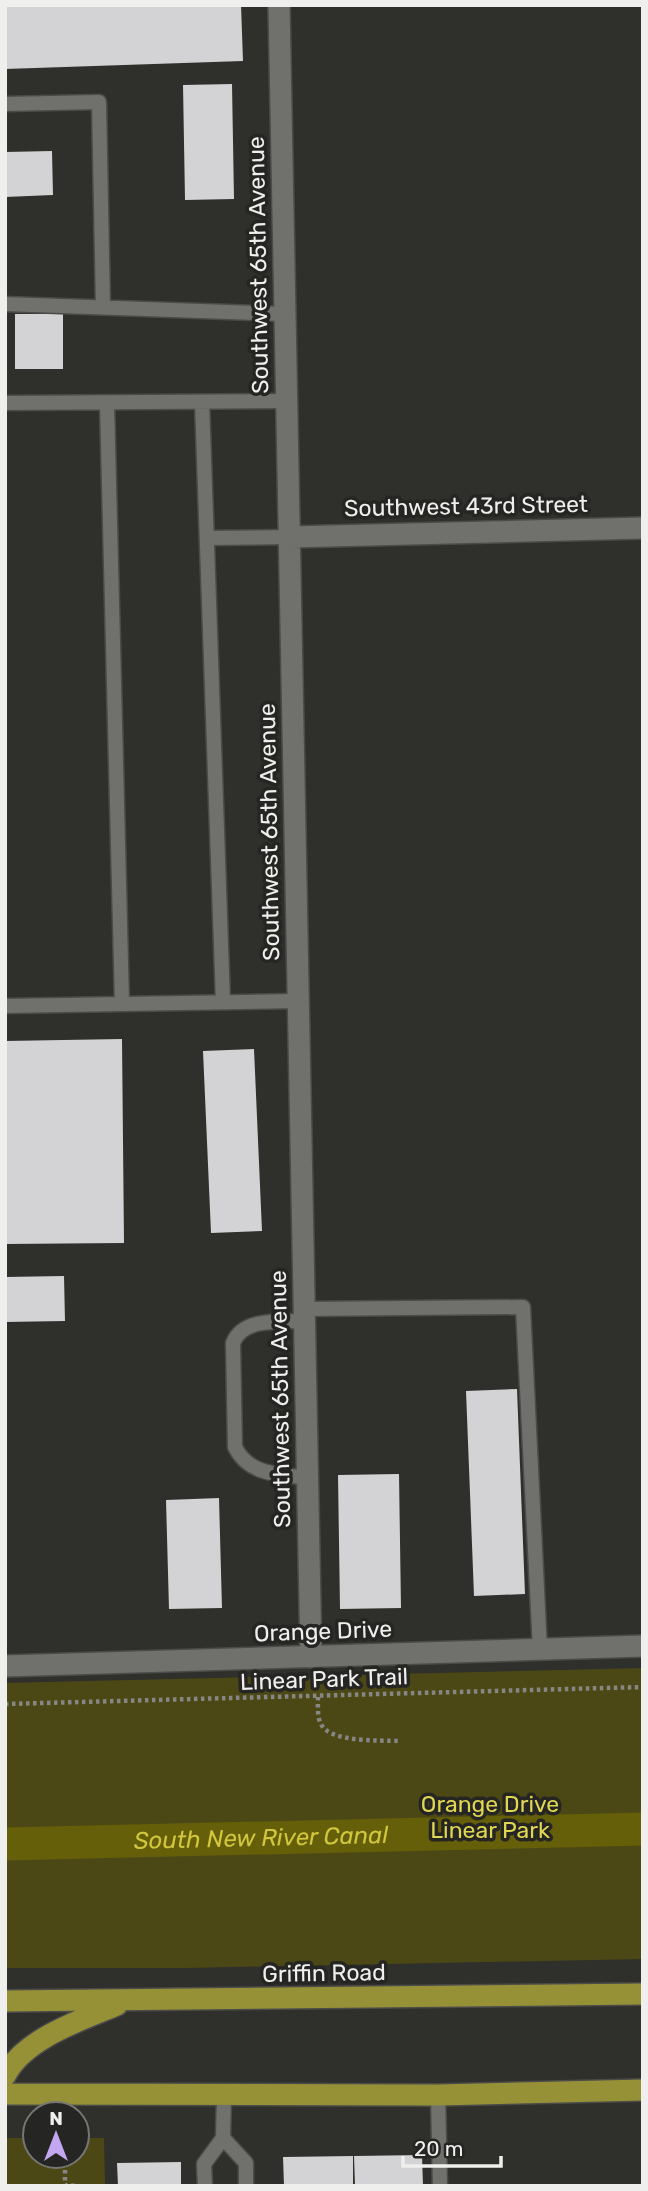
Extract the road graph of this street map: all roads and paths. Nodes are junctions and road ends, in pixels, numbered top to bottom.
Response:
1 (279, 5) edge
2 (5, 104) edge
3 (5, 304) edge
4 (103, 307) junction
5 (285, 314) junction
6 (287, 401) junction
7 (107, 402) junction
8 (202, 402) junction
9 (5, 403) edge
10 (643, 528) edge
11 (290, 537) junction
12 (207, 538) junction
13 (299, 1001) junction
14 (223, 1002) junction
15 (122, 1004) junction
16 (5, 1006) edge
17 (304, 1315) junction
18 (308, 1478) junction
19 (643, 1646) edge
20 (540, 1650) junction
21 (311, 1657) junction
22 (5, 1666) edge
23 (643, 1686) edge
24 (318, 1697) junction
25 (5, 1704) edge
26 (399, 1741) dead end
27 (643, 1994) edge
28 (5, 2001) edge
29 (125, 2001) junction
30 (5, 2077) edge
31 (643, 2090) edge
32 (5, 2094) edge
33 (438, 2095) junction
34 (224, 2096) junction
35 (223, 2138) junction
36 (65, 2170) edge
37 (78, 2186) edge
38 (205, 2186) edge
39 (246, 2186) edge
40 (440, 2186) edge

1 - 5 street, Southwest 65th Avenue
2 - 4 lane
3 - 4 lane
4 - 5 lane
5 - 6 street, Southwest 65th Avenue
6 - 8 lane
6 - 11 street, Southwest 65th Avenue
7 - 8 lane
7 - 9 lane
7 - 15 lane
8 - 12 lane
10 - 11 street, Southwest 43rd Street
11 - 12 lane
11 - 13 street, Southwest 65th Avenue
12 - 14 lane
13 - 14 lane
13 - 17 street, Southwest 65th Avenue
14 - 15 lane
15 - 16 lane
17 - 18 street, Southwest 65th Avenue
17 - 18 lane
17 - 20 lane
18 - 21 street, Southwest 65th Avenue
19 - 20 street, Orange Drive
20 - 21 street, Orange Drive
21 - 22 street, Orange Drive
23 - 24 path, Linear Park Trail
24 - 25 path, Linear Park Trail
24 - 26 path
27 - 29 main road, Griffin Road
28 - 29 main road, Griffin Road
29 - 30 main road
31 - 33 main road
32 - 34 main road
33 - 34 main road
33 - 40 lane
34 - 35 lane
35 - 38 lane
35 - 39 lane
36 - 37 path

